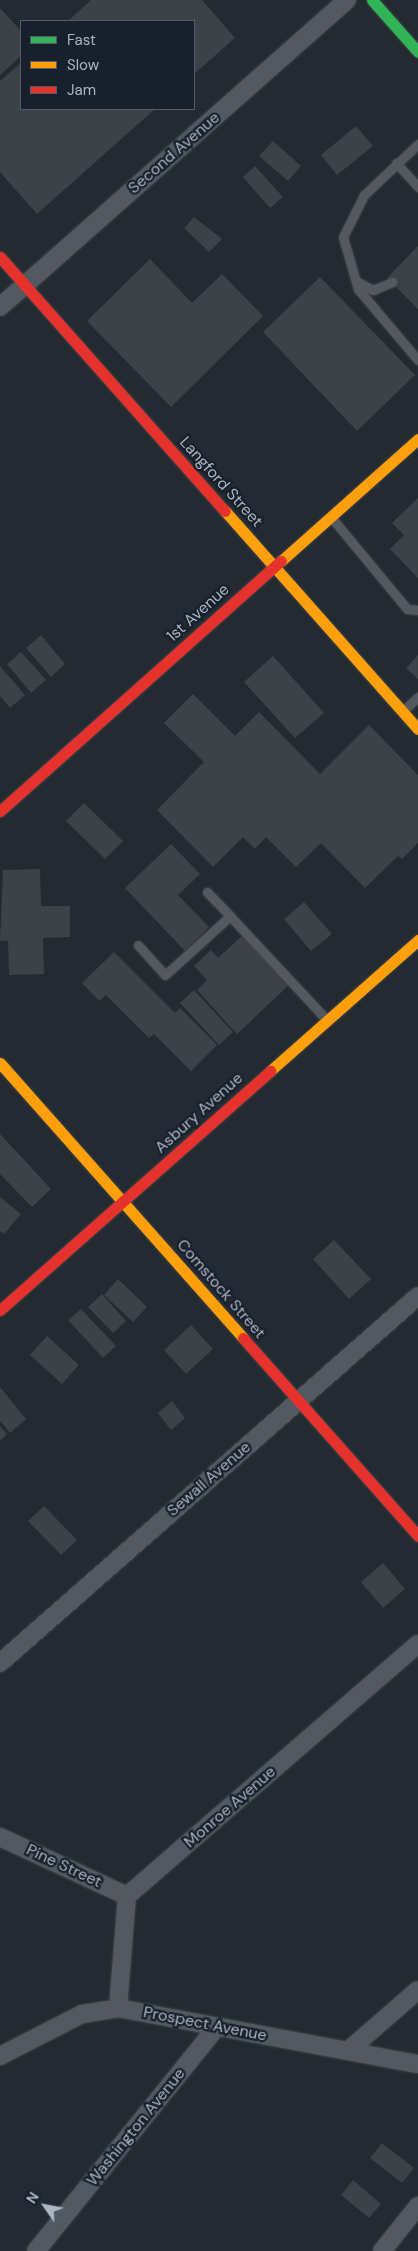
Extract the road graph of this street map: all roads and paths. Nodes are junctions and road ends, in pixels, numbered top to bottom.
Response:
1 (347, 0) edge
2 (372, 0) edge
3 (418, 52) edge
4 (418, 144) edge
5 (396, 164) junction
6 (418, 187) edge
7 (0, 257) edge
8 (356, 281) junction
9 (392, 282) dead end
10 (25, 285) junction
11 (0, 307) edge
12 (418, 360) edge
13 (418, 439) edge
14 (330, 517) junction
15 (275, 567) junction
16 (418, 610) edge
17 (418, 697) edge
18 (403, 711) junction
19 (418, 729) edge
20 (0, 811) edge
21 (207, 892) dead end
22 (230, 916) junction
23 (418, 940) edge
24 (138, 945) dead end
25 (327, 1021) junction
26 (0, 1063) edge
27 (123, 1202) junction
28 (418, 1296) edge
29 (0, 1310) edge
30 (298, 1401) junction
31 (418, 1536) edge
32 (418, 1644) edge
33 (0, 1663) edge
34 (0, 1837) edge
35 (128, 1896) junction
36 (418, 1990) edge
37 (118, 2008) junction
38 (217, 2027) junction
39 (349, 2050) junction
40 (0, 2056) edge
41 (418, 2064) edge
42 (418, 2206) edge
43 (36, 2251) edge
44 (382, 2251) edge

1 - 10 street, Second Avenue
2 - 3 street
4 - 5 lane
5 - 6 lane
5 - 8 lane
7 - 10 street, Langford Street
8 - 9 lane
8 - 12 lane
10 - 11 street, Second Avenue
10 - 15 street, Langford Street
13 - 14 street, 1st Avenue
14 - 15 street, 1st Avenue
14 - 16 lane
15 - 18 street, Langford Street
15 - 20 street, 1st Avenue
17 - 18 lane
18 - 19 street, Langford Street
21 - 22 lane
22 - 24 lane
22 - 25 lane
23 - 25 street, Asbury Avenue
25 - 27 street, Asbury Avenue
26 - 27 street, Comstock Street
27 - 29 street, Asbury Avenue
27 - 30 street, Comstock Street
28 - 30 street, Sewall Avenue
30 - 31 street, Comstock Street
30 - 33 street, Sewall Avenue
32 - 35 street, Monroe Avenue
34 - 35 street, Pine Street
35 - 37 street
36 - 39 street
37 - 38 street, Prospect Avenue
37 - 40 street, Prospect Avenue
38 - 39 street, Prospect Avenue
38 - 43 street, Washington Avenue
39 - 41 street, Prospect Avenue
42 - 44 street

